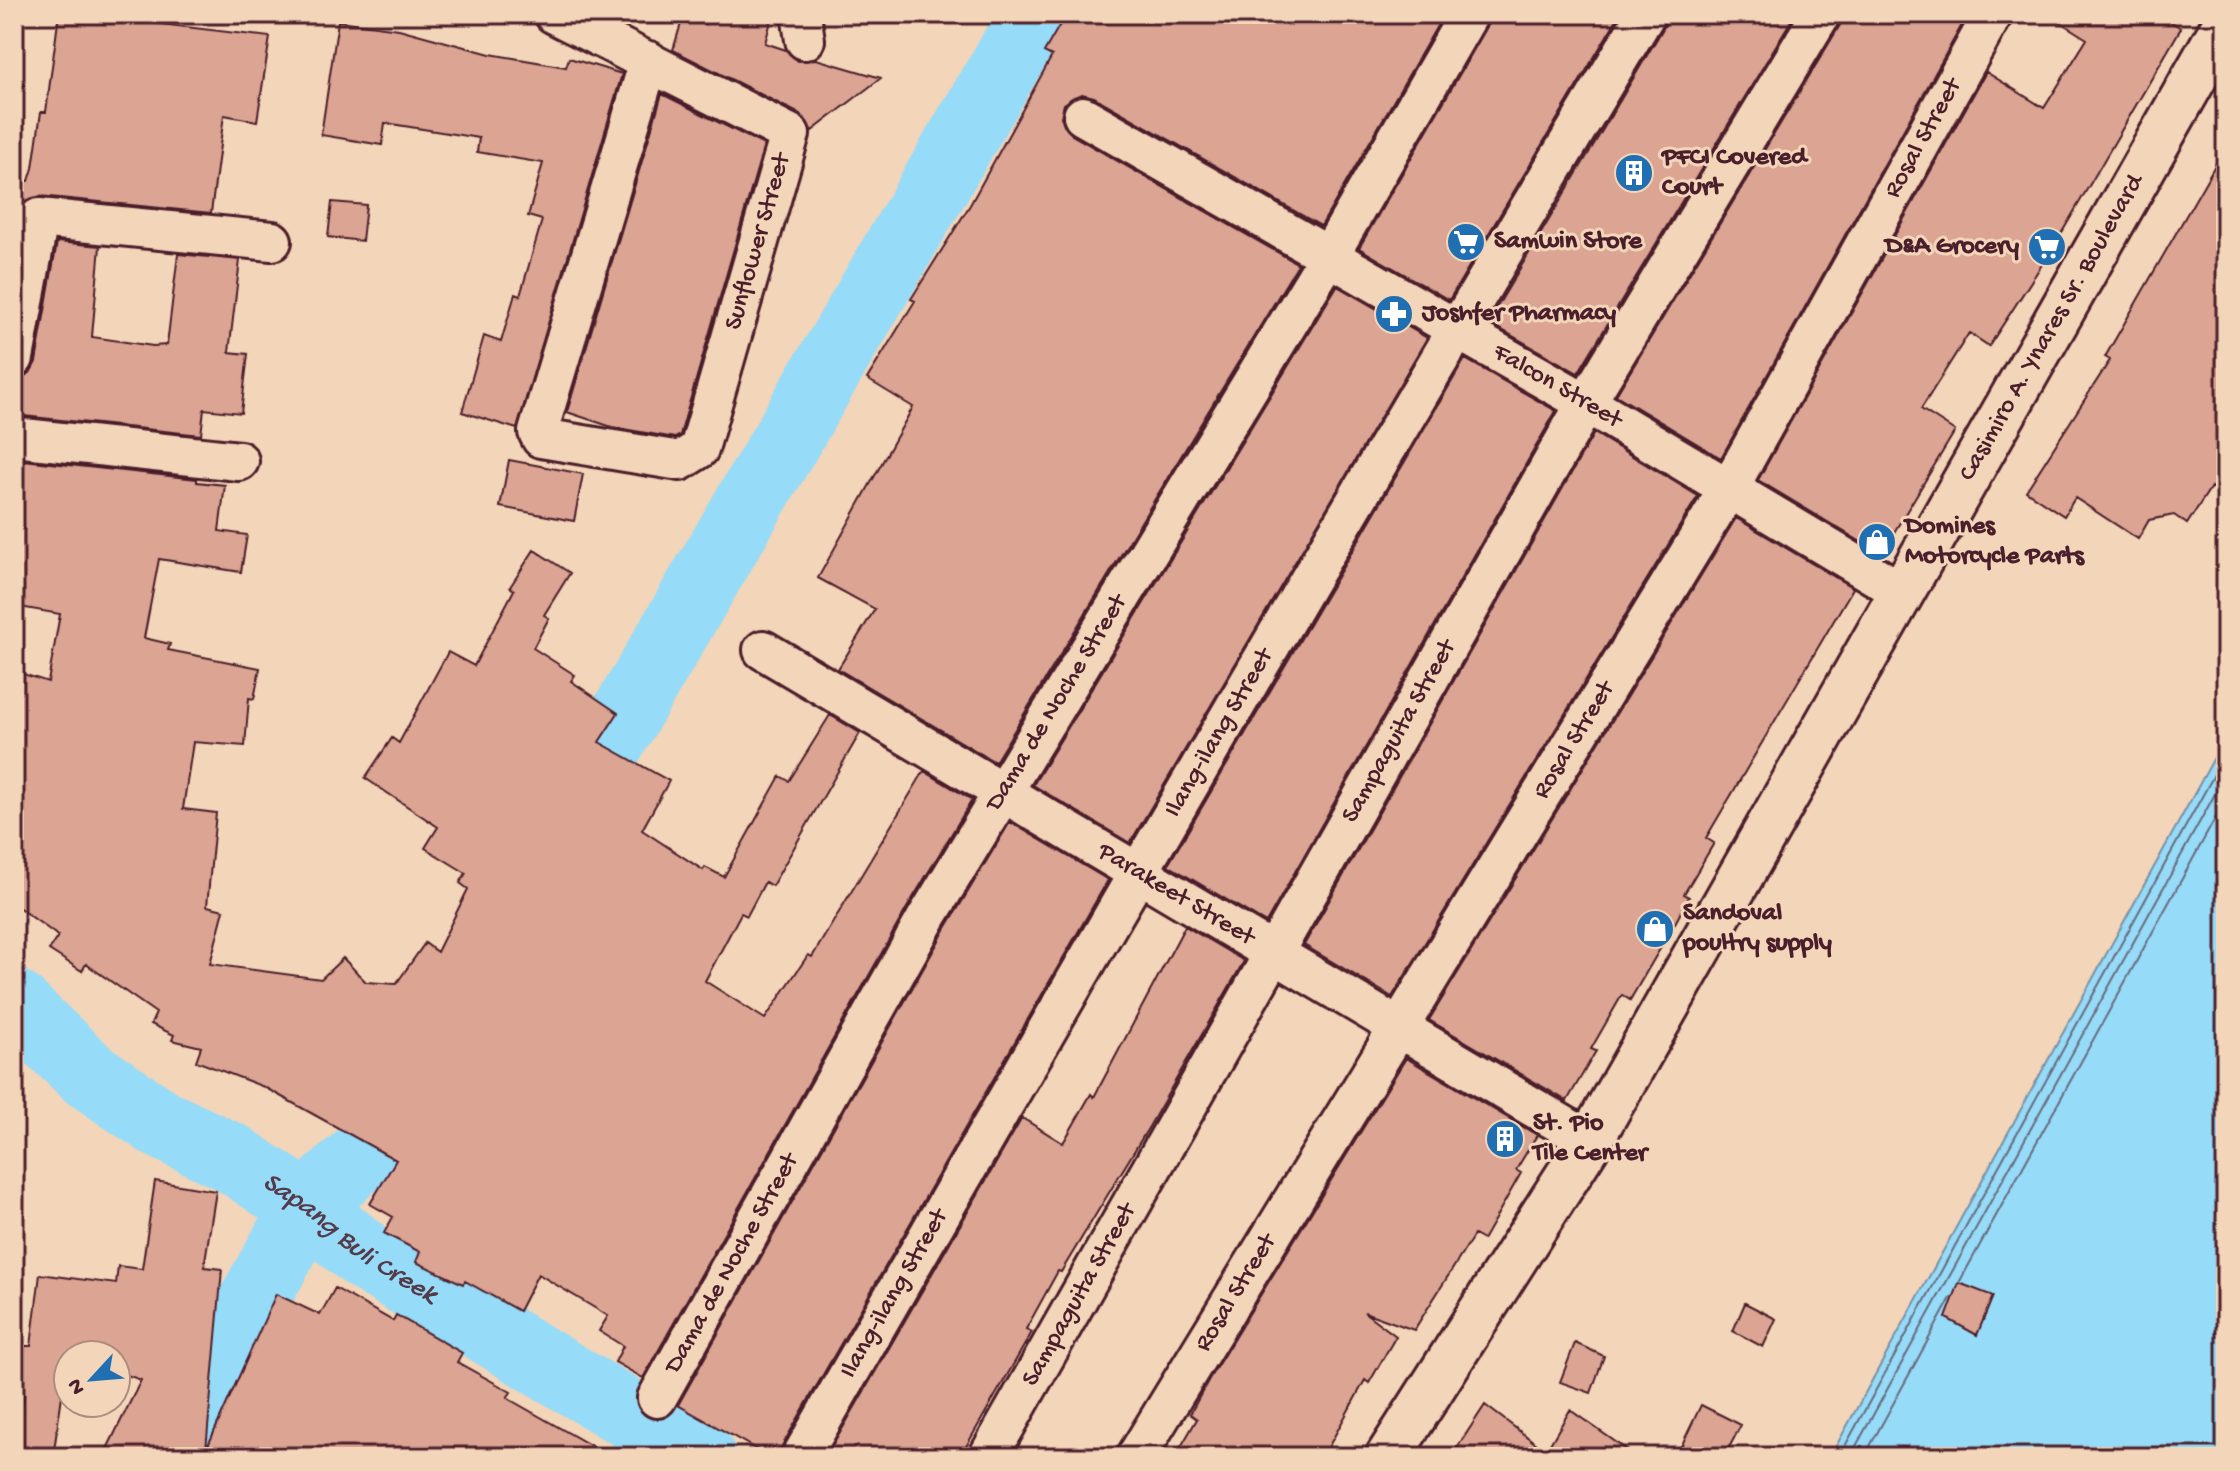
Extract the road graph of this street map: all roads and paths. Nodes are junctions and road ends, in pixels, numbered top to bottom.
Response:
1 (554, 14) edge
2 (1469, 14) edge
3 (1646, 14) edge
4 (1821, 14) edge
5 (1993, 14) edge
6 (2217, 14) edge
7 (2226, 21) edge
8 (649, 61) junction
9 (1083, 116) dead end
10 (272, 241) dead end
11 (1329, 256) junction
12 (22, 278) edge
13 (1455, 329) junction
14 (14, 358) edge
15 (1586, 403) junction
16 (14, 437) edge
17 (239, 461) dead end
18 (1729, 488) junction
19 (1902, 592) junction
20 (763, 650) dead end
21 (1005, 792) junction
22 (1137, 872) junction
23 (1275, 953) junction
24 (1402, 1028) junction
25 (1590, 1141) junction
26 (657, 1398) dead end
27 (801, 1457) edge
28 (988, 1457) edge
29 (1136, 1457) edge
30 (1388, 1457) edge

1 - 8 street
2 - 11 street, Dama de Noche Street
3 - 13 street, Ilang-ilang Street
4 - 15 street, Sampaguita Street
5 - 18 street, Rosal Street
6 - 7 street
7 - 19 main road, Casimiro A. Ynares Sr. Boulevard
8 - 8 street, Sunflower Street
9 - 11 street, Falcon Street
10 - 12 street
11 - 13 street, Falcon Street
11 - 21 street, Dama de Noche Street
12 - 14 street
13 - 15 street, Falcon Street
13 - 22 street, Ilang-ilang Street
15 - 18 street, Falcon Street
15 - 23 street, Sampaguita Street
16 - 17 street
18 - 19 street, Falcon Street
18 - 24 street, Rosal Street
19 - 25 main road, Casimiro A. Ynares Sr. Boulevard
20 - 21 street, Parakeet Street
21 - 22 street, Parakeet Street
21 - 26 street, Dama de Noche Street
22 - 23 street, Parakeet Street
22 - 27 street, Ilang-ilang Street
23 - 24 street, Parakeet Street
23 - 28 street, Sampaguita Street
24 - 25 street, Parakeet Street
24 - 29 street, Rosal Street
25 - 30 main road, Casimiro A. Ynares Sr. Boulevard

